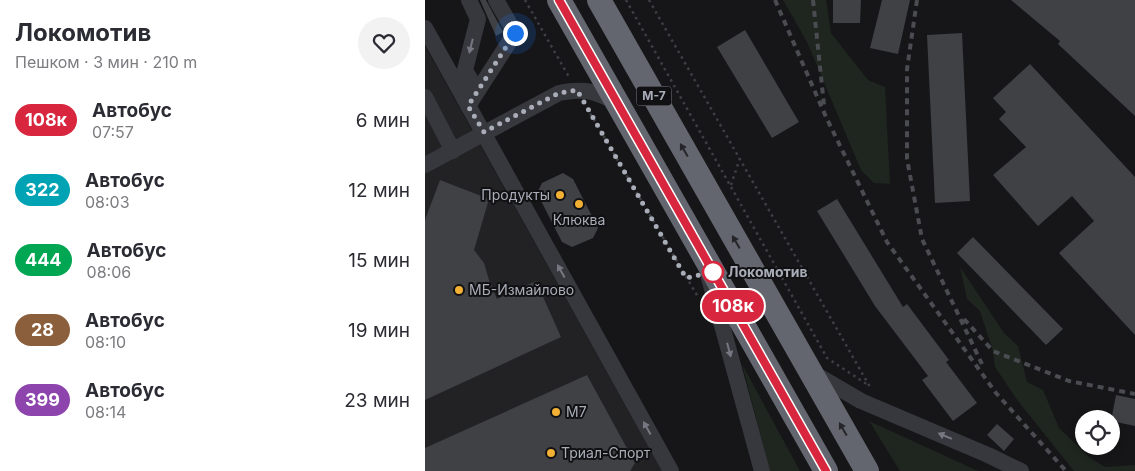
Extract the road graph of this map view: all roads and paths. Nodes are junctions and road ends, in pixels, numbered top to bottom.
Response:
1 (469, 0) edge
2 (496, 0) edge
3 (525, 0) edge
4 (559, 0) edge
5 (599, 0) edge
6 (627, 0) edge
7 (649, 0) edge
8 (425, 28) edge
9 (577, 90) junction
10 (477, 91) junction
11 (425, 97) edge
12 (618, 103) junction
13 (468, 106) junction
14 (484, 132) junction
15 (453, 151) junction
16 (739, 158) junction
17 (425, 165) edge
18 (731, 186) junction
19 (702, 252) junction
20 (700, 302) dead end
21 (810, 372) junction
22 (870, 386) junction
23 (877, 391) dead end
24 (671, 471) edge
25 (762, 471) edge
26 (826, 471) edge
27 (867, 471) edge
28 (1021, 471) edge

1 -> 10 street
2 - 10 street
3 - 9 path
4 - 12 highway, М-7
21 -> 5 highway, М-7
6 - 18 path
7 - 16 path
8 - 13 street
9 - 12 street
9 - 14 street
9 - 20 path
10 - 13 street
11 - 15 street
12 - 19 highway, М-7
13 - 14 street
14 - 15 street
24 -> 14 street
15 - 17 street
16 - 18 path
16 - 22 path
18 - 22 path
19 -> 25 street
19 - 26 highway, М-7
27 -> 21 highway, М-7
28 -> 21 street
22 - 23 path

